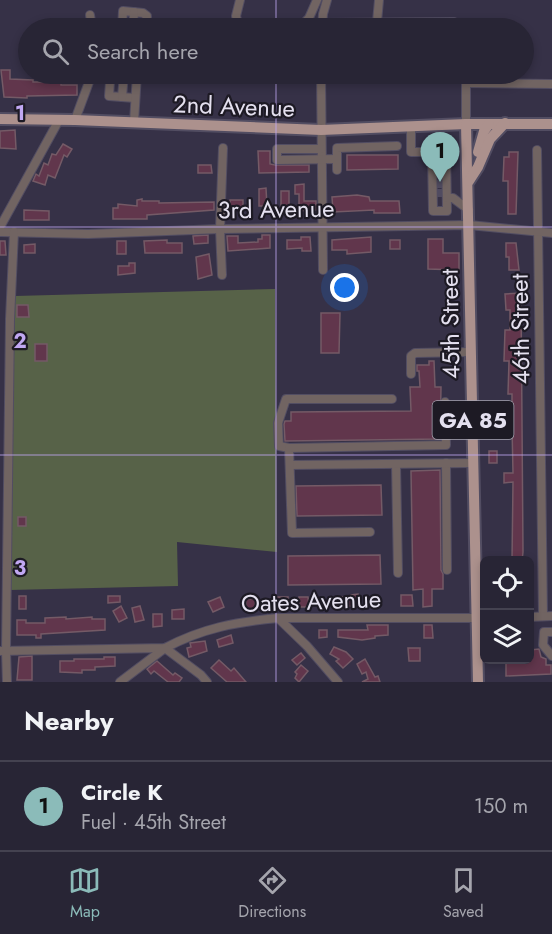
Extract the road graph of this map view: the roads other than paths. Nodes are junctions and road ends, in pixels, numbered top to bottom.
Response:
1 (240, 0) edge
2 (317, 0) edge
3 (327, 0) edge
4 (379, 0) edge
5 (134, 12) junction
6 (90, 15) dead end
7 (90, 18) edge
8 (123, 18) edge
9 (134, 18) edge
10 (147, 18) edge
11 (236, 18) edge
12 (309, 18) edge
13 (324, 18) edge
14 (377, 18) edge
15 (88, 84) edge
16 (110, 84) edge
17 (123, 84) edge
18 (136, 84) edge
19 (321, 84) edge
20 (466, 84) edge
21 (534, 84) edge
22 (552, 84) edge
23 (122, 98) junction
24 (135, 98) junction
25 (0, 119) edge
26 (59, 120) junction
27 (75, 120) junction
28 (134, 122) junction
29 (505, 123) junction
30 (466, 124) junction
31 (489, 124) junction
32 (552, 124) edge
33 (411, 126) junction
34 (321, 130) junction
35 (396, 146) dead end
36 (223, 148) dead end
37 (321, 149) junction
38 (537, 150) dead end
39 (321, 159) junction
40 (337, 159) junction
41 (439, 166) junction
42 (337, 170) dead end
43 (475, 170) junction
44 (469, 181) junction
45 (440, 184) junction
46 (441, 199) junction
47 (469, 210) junction
48 (435, 225) junction
49 (469, 225) junction
50 (0, 227) edge
51 (324, 228) junction
52 (220, 229) junction
53 (0, 232) edge
54 (14, 232) junction
55 (538, 233) junction
56 (552, 234) edge
57 (323, 270) dead end
58 (222, 275) dead end
59 (0, 319) edge
60 (10, 319) junction
61 (471, 352) junction
62 (411, 374) dead end
63 (392, 399) dead end
64 (445, 402) dead end
65 (364, 447) junction
66 (289, 448) junction
67 (446, 463) junction
68 (473, 463) junction
69 (364, 464) junction
70 (396, 464) junction
71 (290, 465) junction
72 (370, 532) dead end
73 (447, 570) dead end
74 (398, 573) dead end
75 (3, 589) edge
76 (481, 610) edge
77 (548, 616) edge
78 (278, 618) junction
79 (480, 618) edge
80 (552, 632) edge
81 (480, 639) edge
82 (165, 648) junction
83 (3, 651) edge
84 (552, 656) edge
85 (7, 682) edge
86 (120, 682) edge
87 (207, 682) edge
88 (338, 682) edge
89 (478, 682) edge

1 - 11 street
2 - 12 street
3 - 13 street
4 - 14 street
5 - 8 street
5 - 9 street
5 - 10 street
6 - 7 street
15 - 27 street
16 - 23 street
17 - 23 street
18 - 24 street
19 - 34 street
20 - 30 street, 45th Street
21 - 22 street
23 - 24 street
24 - 28 street
25 - 26 main road, 2nd Avenue
26 - 27 main road, 2nd Avenue
26 - 50 street
27 - 28 main road, 2nd Avenue
28 - 34 main road, 2nd Avenue
29 - 31 main road, 2nd Avenue
29 - 32 main road, 2nd Avenue
29 - 43 main road
30 - 31 main road, 2nd Avenue
30 - 33 main road, 2nd Avenue
30 - 44 main road, 45th Street / GA 85
31 - 43 main road
33 - 34 main road, 2nd Avenue
33 - 41 street
34 - 37 street
35 - 40 street
36 - 52 street
37 - 39 street
37 - 39 street
38 - 55 street, 46th Street
39 - 40 street
39 - 51 street
40 - 42 street
41 - 45 street
41 - 45 street
43 - 44 main road
44 - 46 street
44 - 47 main road, 45th Street / GA 85
45 - 46 street
45 - 46 street
46 - 47 street
46 - 48 street
47 - 49 main road, 45th Street / GA 85
48 - 49 street, 3rd Avenue
48 - 51 street, 3rd Avenue
49 - 55 street, 3rd Avenue
49 - 61 main road, 45th Street / GA 85
51 - 52 street, 3rd Avenue
51 - 57 street
52 - 54 street, 3rd Avenue
52 - 58 street
53 - 54 street, 3rd Avenue
54 - 60 street
55 - 56 street, 3rd Avenue
55 - 77 street, 46th Street
59 - 60 street
60 - 75 street
61 - 62 street
61 - 68 main road, 45th Street / GA 85
63 - 66 street
64 - 65 street
65 - 66 street
65 - 69 street
66 - 71 street
67 - 68 street
67 - 70 street
67 - 73 street
68 - 76 main road, 45th Street / GA 85
69 - 70 street
69 - 71 street
70 - 74 street
71 - 72 street
75 - 83 street
78 - 79 street, Oates Avenue
78 - 82 street, Oates Avenue
78 - 88 street
80 - 84 street
81 - 89 main road, 45th Street / GA 85
82 - 83 street, Oates Avenue
82 - 86 street
82 - 87 street
83 - 85 street

